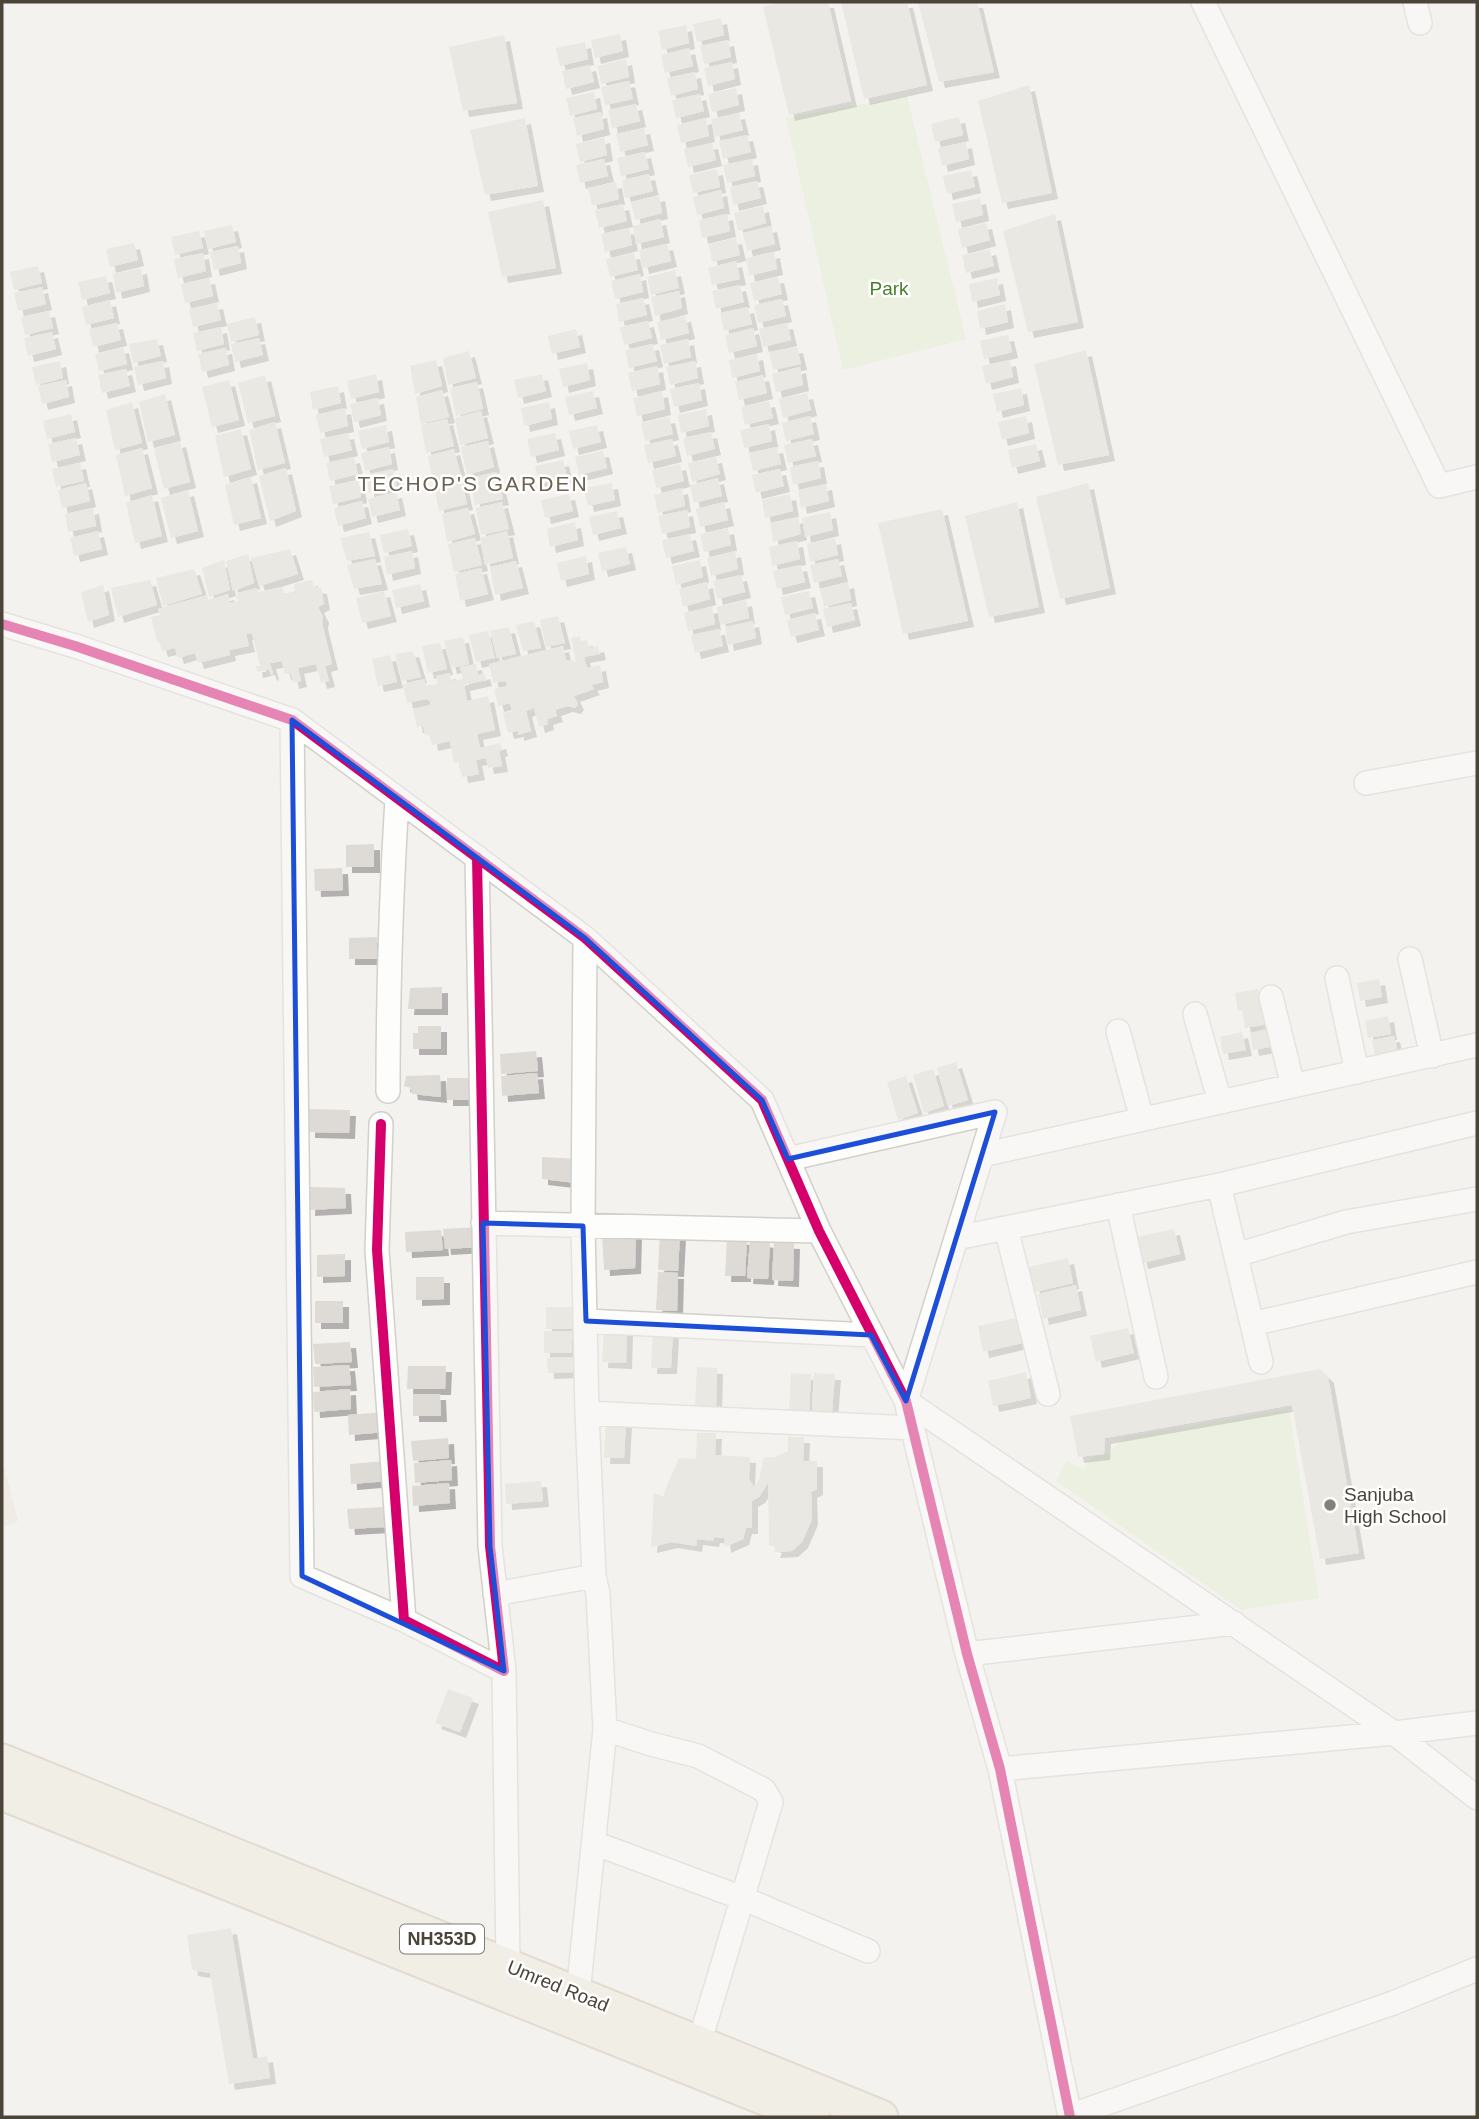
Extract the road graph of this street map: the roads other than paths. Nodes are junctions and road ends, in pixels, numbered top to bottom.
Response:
1 (1203, 2) edge
2 (1477, 477) edge
3 (2, 624) edge
4 (292, 720) junction
5 (1477, 763) edge
6 (1366, 783) dead end
7 (397, 798) junction
8 (477, 857) junction
9 (585, 938) junction
10 (1410, 959) dead end
11 (1337, 978) dead end
12 (1270, 998) dead end
13 (1195, 1014) dead end
14 (1118, 1031) dead end
15 (1477, 1045) edge
16 (1432, 1056) junction
17 (1357, 1072) junction
18 (1293, 1086) junction
19 (388, 1091) dead end
20 (1220, 1102) junction
21 (1142, 1119) junction
22 (1477, 1123) edge
23 (381, 1124) dead end
24 (982, 1155) junction
25 (788, 1159) junction
26 (1219, 1185) junction
27 (1477, 1199) edge
28 (1118, 1205) junction
29 (483, 1223) junction
30 (583, 1226) junction
31 (1006, 1228) junction
32 (819, 1231) junction
33 (956, 1238) junction
34 (1236, 1255) junction
35 (1477, 1272) edge
36 (586, 1321) junction
37 (1252, 1324) junction
38 (871, 1335) junction
39 (1261, 1362) dead end
40 (1156, 1377) dead end
41 (1048, 1394) dead end
42 (906, 1401) junction
43 (587, 1413) junction
44 (912, 1428) junction
45 (594, 1576) junction
46 (495, 1594) junction
47 (404, 1620) junction
48 (1234, 1623) junction
49 (967, 1654) junction
50 (504, 1671) junction
51 (1477, 1723) edge
52 (605, 1729) junction
53 (1394, 1733) junction
54 (2, 1761) edge
55 (1000, 1769) junction
56 (2, 1793) edge
57 (1477, 1798) edge
58 (594, 1843) junction
59 (742, 1898) junction
60 (868, 1951) dead end
61 (508, 1965) junction
62 (1477, 1969) edge
63 (578, 1994) junction
64 (699, 2044) junction
65 (812, 2117) edge
66 (881, 2117) edge
67 (1069, 2117) edge

1 - 2 street
3 - 4 street
4 - 7 street
4 - 47 street
5 - 6 street
7 - 8 street
7 - 19 street
8 - 9 street
8 - 29 street
9 - 25 street
9 - 30 street
10 - 16 street
11 - 17 street
12 - 18 street
13 - 20 street
14 - 21 street
15 - 16 street
16 - 17 street
17 - 18 street
18 - 20 street
20 - 21 street
21 - 24 street
22 - 26 street
23 - 47 street
24 - 25 street
24 - 33 street
25 - 32 street
26 - 28 street
26 - 34 street
27 - 34 street
28 - 31 street
28 - 40 street
29 - 30 street
29 - 46 street
30 - 32 street
30 - 36 street
31 - 33 street
31 - 41 street
32 - 38 street
33 - 42 street
34 - 37 street
35 - 37 street
36 - 38 street
36 - 43 street
37 - 39 street
38 - 42 street
42 - 44 street
42 - 48 street
43 - 44 street
43 - 45 street
44 - 49 street
45 - 46 street
45 - 52 street
46 - 50 street
47 - 50 street
48 - 49 street
48 - 53 street
49 - 55 street
50 - 61 street
51 - 53 street
52 - 58 street
52 - 59 street
53 - 55 street
53 - 57 street
54 - 61 highway, Umred Road / NH353D
55 - 67 street
56 - 65 highway, NH353D
58 - 59 street
58 - 63 street
59 - 60 street
59 - 64 street
61 - 63 highway, Umred Road / NH353D
62 - 67 street
63 - 64 highway, Umred Road / NH353D
64 - 66 highway, Umred Road / NH353D

